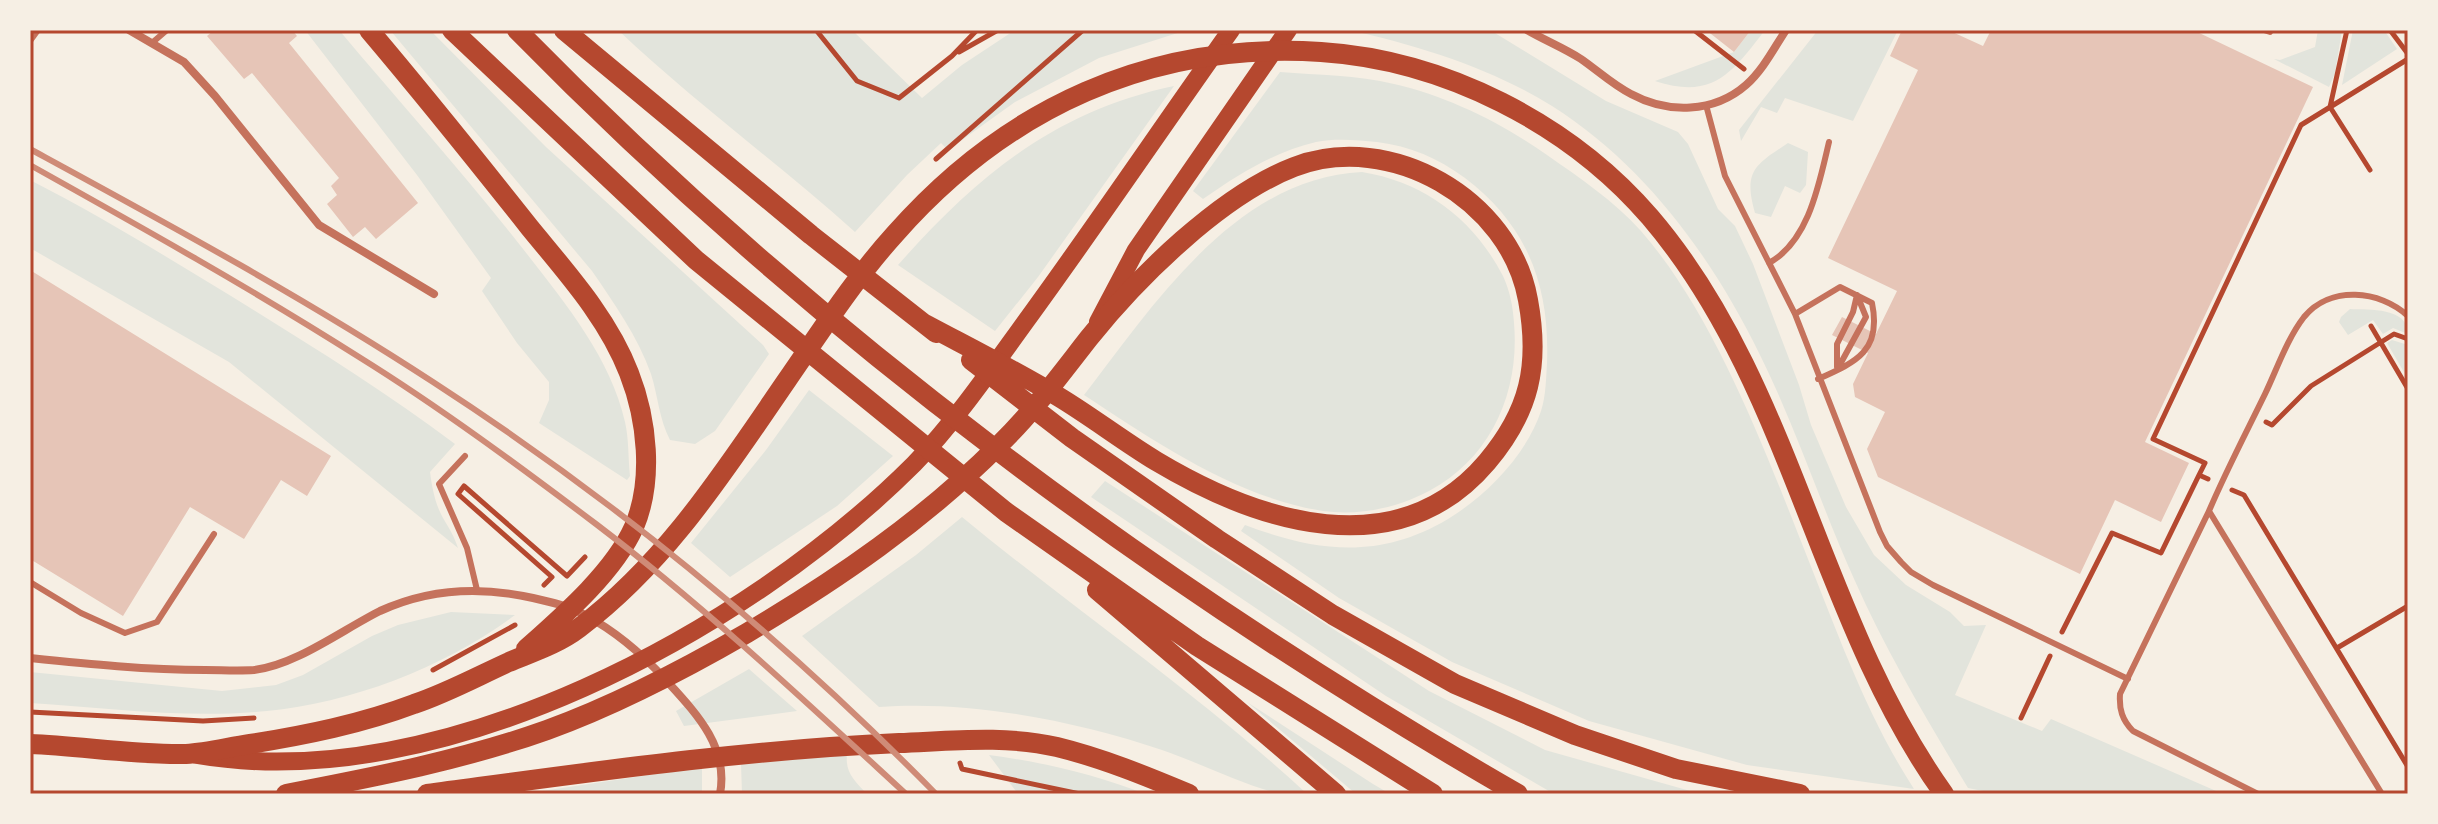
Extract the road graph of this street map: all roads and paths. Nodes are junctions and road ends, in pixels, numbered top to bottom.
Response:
1 (38, 30) edge
2 (129, 30) edge
3 (167, 30) edge
4 (369, 30) edge
5 (452, 30) edge
6 (517, 30) edge
7 (564, 30) edge
8 (816, 30) edge
9 (977, 30) edge
10 (998, 30) edge
11 (1083, 30) edge
12 (1231, 30) edge
13 (1288, 30) edge
14 (1527, 30) edge
15 (1694, 30) edge
16 (1786, 30) edge
17 (2347, 30) edge
18 (2390, 30) edge
19 (1538, 33) edge
20 (30, 41) edge
21 (153, 42) junction
22 (952, 56) junction
23 (2408, 57) edge
24 (1754, 77) junction
25 (1706, 105) junction
26 (2330, 107) junction
27 (1829, 142) dead end
28 (928, 166) dead end
29 (2370, 170) dead end
30 (1769, 263) junction
31 (434, 294) dead end
32 (1857, 295) junction
33 (1795, 314) junction
34 (2408, 316) edge
35 (925, 324) junction
36 (2371, 326) dead end
37 (1092, 335) junction
38 (2408, 339) edge
39 (2380, 342) junction
40 (1837, 370) junction
41 (1818, 379) junction
42 (2408, 389) edge
43 (2254, 416) junction
44 (465, 456) dead end
45 (2199, 475) junction
46 (2220, 485) junction
47 (2209, 511) junction
48 (1006, 512) junction
49 (214, 534) dead end
50 (587, 554) dead end
51 (30, 582) edge
52 (477, 590) junction
53 (532, 598) junction
54 (2408, 606) edge
55 (511, 628) dead end
56 (549, 639) junction
57 (2056, 644) junction
58 (2337, 648) junction
59 (30, 658) edge
60 (425, 673) dead end
61 (2128, 679) junction
62 (30, 712) edge
63 (263, 717) dead end
64 (2021, 718) dead end
65 (30, 744) edge
66 (188, 754) junction
67 (2408, 767) edge
68 (962, 769) dead end
69 (1939, 787) edge
70 (286, 794) edge
71 (427, 794) edge
72 (720, 794) edge
73 (1080, 794) edge
74 (1189, 794) edge
75 (1336, 794) edge
76 (1433, 794) edge
77 (1518, 794) edge
78 (1800, 794) edge
79 (2258, 794) edge
80 (2382, 794) edge

1 - 20 lane
2 - 21 street
3 - 21 lane
4 - 56 highway
5 - 48 highway
6 - 77 highway
7 - 35 highway
8 - 22 path
9 - 22 path
10 - 22 path
11 - 28 path
12 - 66 main road
13 - 37 main road
14 - 19 street
15 - 24 path
16 - 24 street
17 - 26 path
18 - 23 path
19 - 25 street
21 - 31 street
23 - 26 path
24 - 25 street
25 - 30 lane
26 - 29 path
26 - 45 path
27 - 30 lane
30 - 33 lane
32 - 33 lane
32 - 40 lane
32 - 40 lane
32 - 40 lane
33 - 41 lane
34 - 43 lane
35 - 37 highway
35 - 78 highway
36 - 39 path
37 - 70 highway
38 - 39 path
39 - 42 path
39 - 43 path
40 - 41 lane
41 - 57 lane
43 - 46 lane
44 - 52 lane
45 - 46 path
45 - 57 path
46 - 47 lane
46 - 58 path
47 - 61 lane
47 - 80 lane
48 - 75 highway
48 - 76 highway
49 - 51 lane
50 - 53 path
52 - 53 street
52 - 59 street
53 - 72 street
54 - 58 path
55 - 60 path
56 - 66 highway
56 - 69 highway
57 - 61 lane
57 - 64 path
58 - 67 path
61 - 79 lane
62 - 63 path
65 - 66 highway
68 - 73 path
71 - 74 highway

